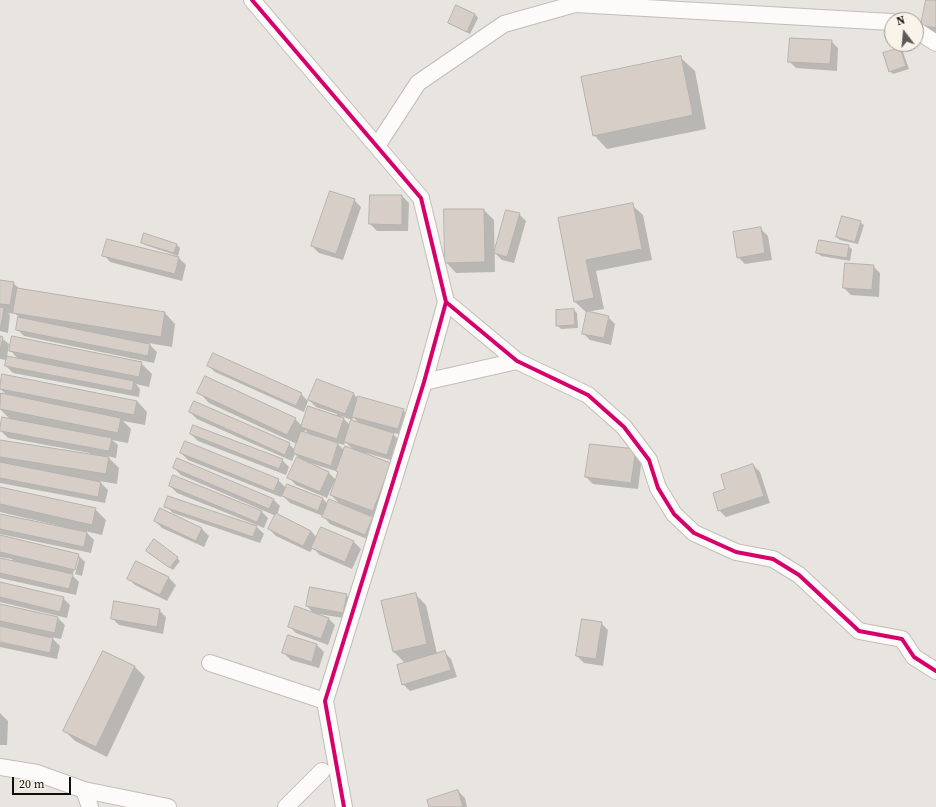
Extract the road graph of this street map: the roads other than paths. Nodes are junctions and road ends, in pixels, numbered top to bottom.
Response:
1 (252, 0) edge
2 (884, 22) edge
3 (924, 35) edge
4 (936, 43) edge
5 (377, 146) junction
6 (446, 302) junction
7 (516, 361) junction
8 (424, 382) junction
9 (210, 663) dead end
10 (936, 671) edge
11 (326, 701) junction
12 (0, 767) edge
13 (322, 771) dead end
14 (84, 790) junction
15 (90, 807) edge
16 (168, 807) edge
17 (286, 807) edge
18 (344, 807) edge

1 - 5 street
2 - 5 street
3 - 4 street
5 - 6 street
6 - 7 street
6 - 8 street
7 - 8 street
7 - 10 street
8 - 11 street
9 - 11 street
11 - 18 street
12 - 14 street
13 - 17 street
14 - 15 street
14 - 16 street

